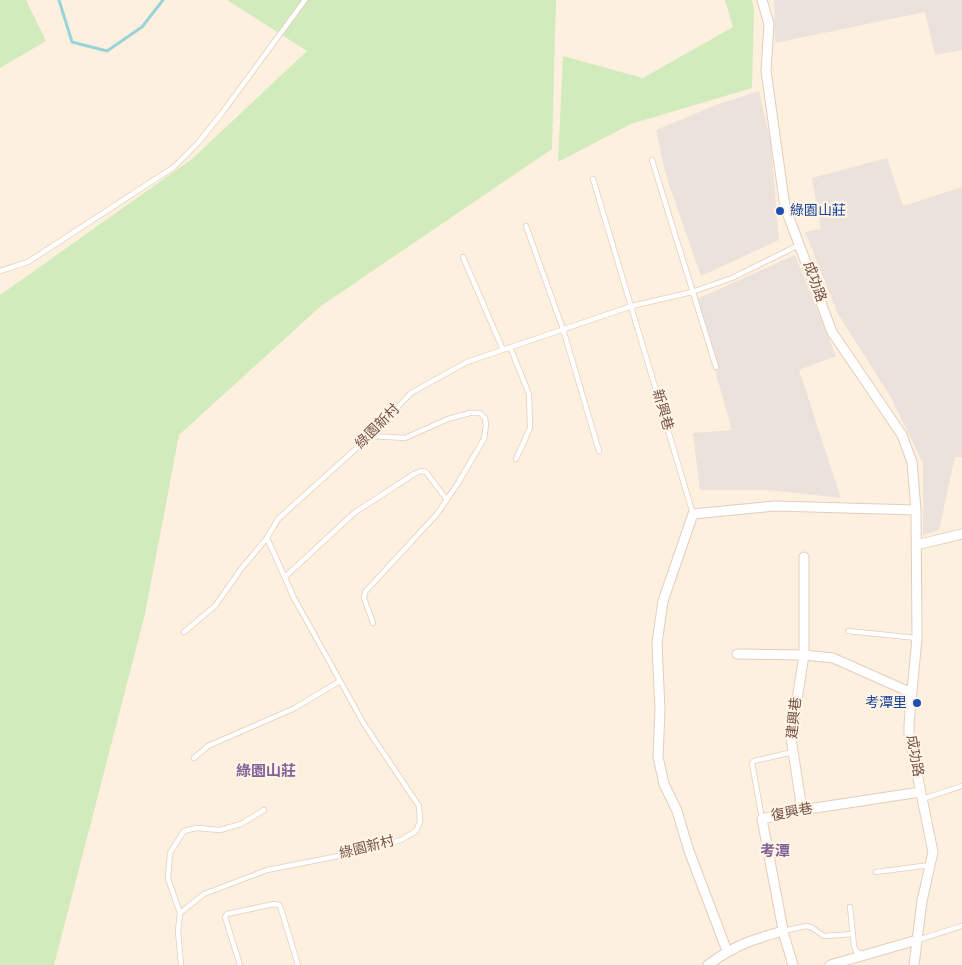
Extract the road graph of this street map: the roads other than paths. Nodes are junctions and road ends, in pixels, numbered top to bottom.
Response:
1 (305, 0) edge
2 (762, 0) edge
3 (652, 160) dead end
4 (593, 179) dead end
5 (526, 226) dead end
6 (800, 244) junction
7 (463, 257) dead end
8 (0, 271) edge
9 (692, 292) junction
10 (632, 306) junction
11 (563, 329) junction
12 (510, 347) junction
13 (503, 350) junction
14 (716, 367) dead end
15 (370, 436) junction
16 (599, 451) dead end
17 (516, 459) dead end
18 (447, 500) junction
19 (916, 510) junction
20 (693, 514) junction
21 (962, 534) edge
22 (266, 538) junction
23 (916, 544) junction
24 (804, 557) dead end
25 (285, 577) junction
26 (374, 623) dead end
27 (848, 631) dead end
28 (184, 632) dead end
29 (917, 638) junction
30 (737, 654) dead end
31 (804, 655) junction
32 (340, 681) junction
33 (912, 693) junction
34 (793, 752) junction
35 (194, 758) dead end
36 (962, 786) edge
37 (921, 795) junction
38 (264, 810) dead end
39 (802, 810) junction
40 (762, 819) junction
41 (930, 865) junction
42 (876, 872) dead end
43 (850, 907) dead end
44 (180, 913) junction
45 (962, 926) edge
46 (783, 931) junction
47 (853, 934) junction
48 (917, 940) junction
49 (727, 951) junction
50 (868, 955) junction
51 (181, 965) edge
52 (240, 965) edge
53 (298, 965) edge
54 (708, 965) edge
55 (793, 965) edge
56 (830, 965) edge
57 (914, 965) edge

1 - 8 lane
2 - 6 street, 成功路
3 - 9 lane
4 - 10 lane, 新興巷
5 - 11 lane
6 - 9 lane
6 - 19 street, 成功路
7 - 13 lane
9 - 10 lane
9 - 14 lane
10 - 11 lane
10 - 20 lane, 新興巷
11 - 12 lane, 綠園新村
11 - 16 lane
12 - 13 lane, 綠園新村
12 - 17 lane
13 - 15 lane, 綠園新村
15 - 18 lane
15 - 22 lane, 綠園新村
18 - 25 lane
18 - 26 lane
19 - 20 street
19 - 23 street, 成功路
20 - 49 street
21 - 23 street
22 - 25 lane, 綠園新村
22 - 28 lane, 綠園新村
23 - 29 street, 成功路
24 - 31 street, 建興巷
25 - 32 lane, 綠園新村
27 - 29 lane
29 - 33 street, 成功路
30 - 31 street
31 - 33 street
31 - 34 street, 建興巷
32 - 35 lane
32 - 44 lane, 綠園新村
33 - 37 street, 成功路
34 - 39 street, 建興巷
34 - 40 lane, 復興巷
36 - 37 lane
37 - 39 street, 復興巷
37 - 41 street, 成功路
38 - 44 lane
39 - 40 street, 復興巷
40 - 46 street
41 - 42 lane
41 - 48 street, 成功路
43 - 47 lane
44 - 51 lane
45 - 48 lane
46 - 47 lane
46 - 49 street
46 - 55 street
47 - 50 lane
48 - 50 street
48 - 57 street, 成功路
49 - 54 street
50 - 56 street
52 - 53 lane

